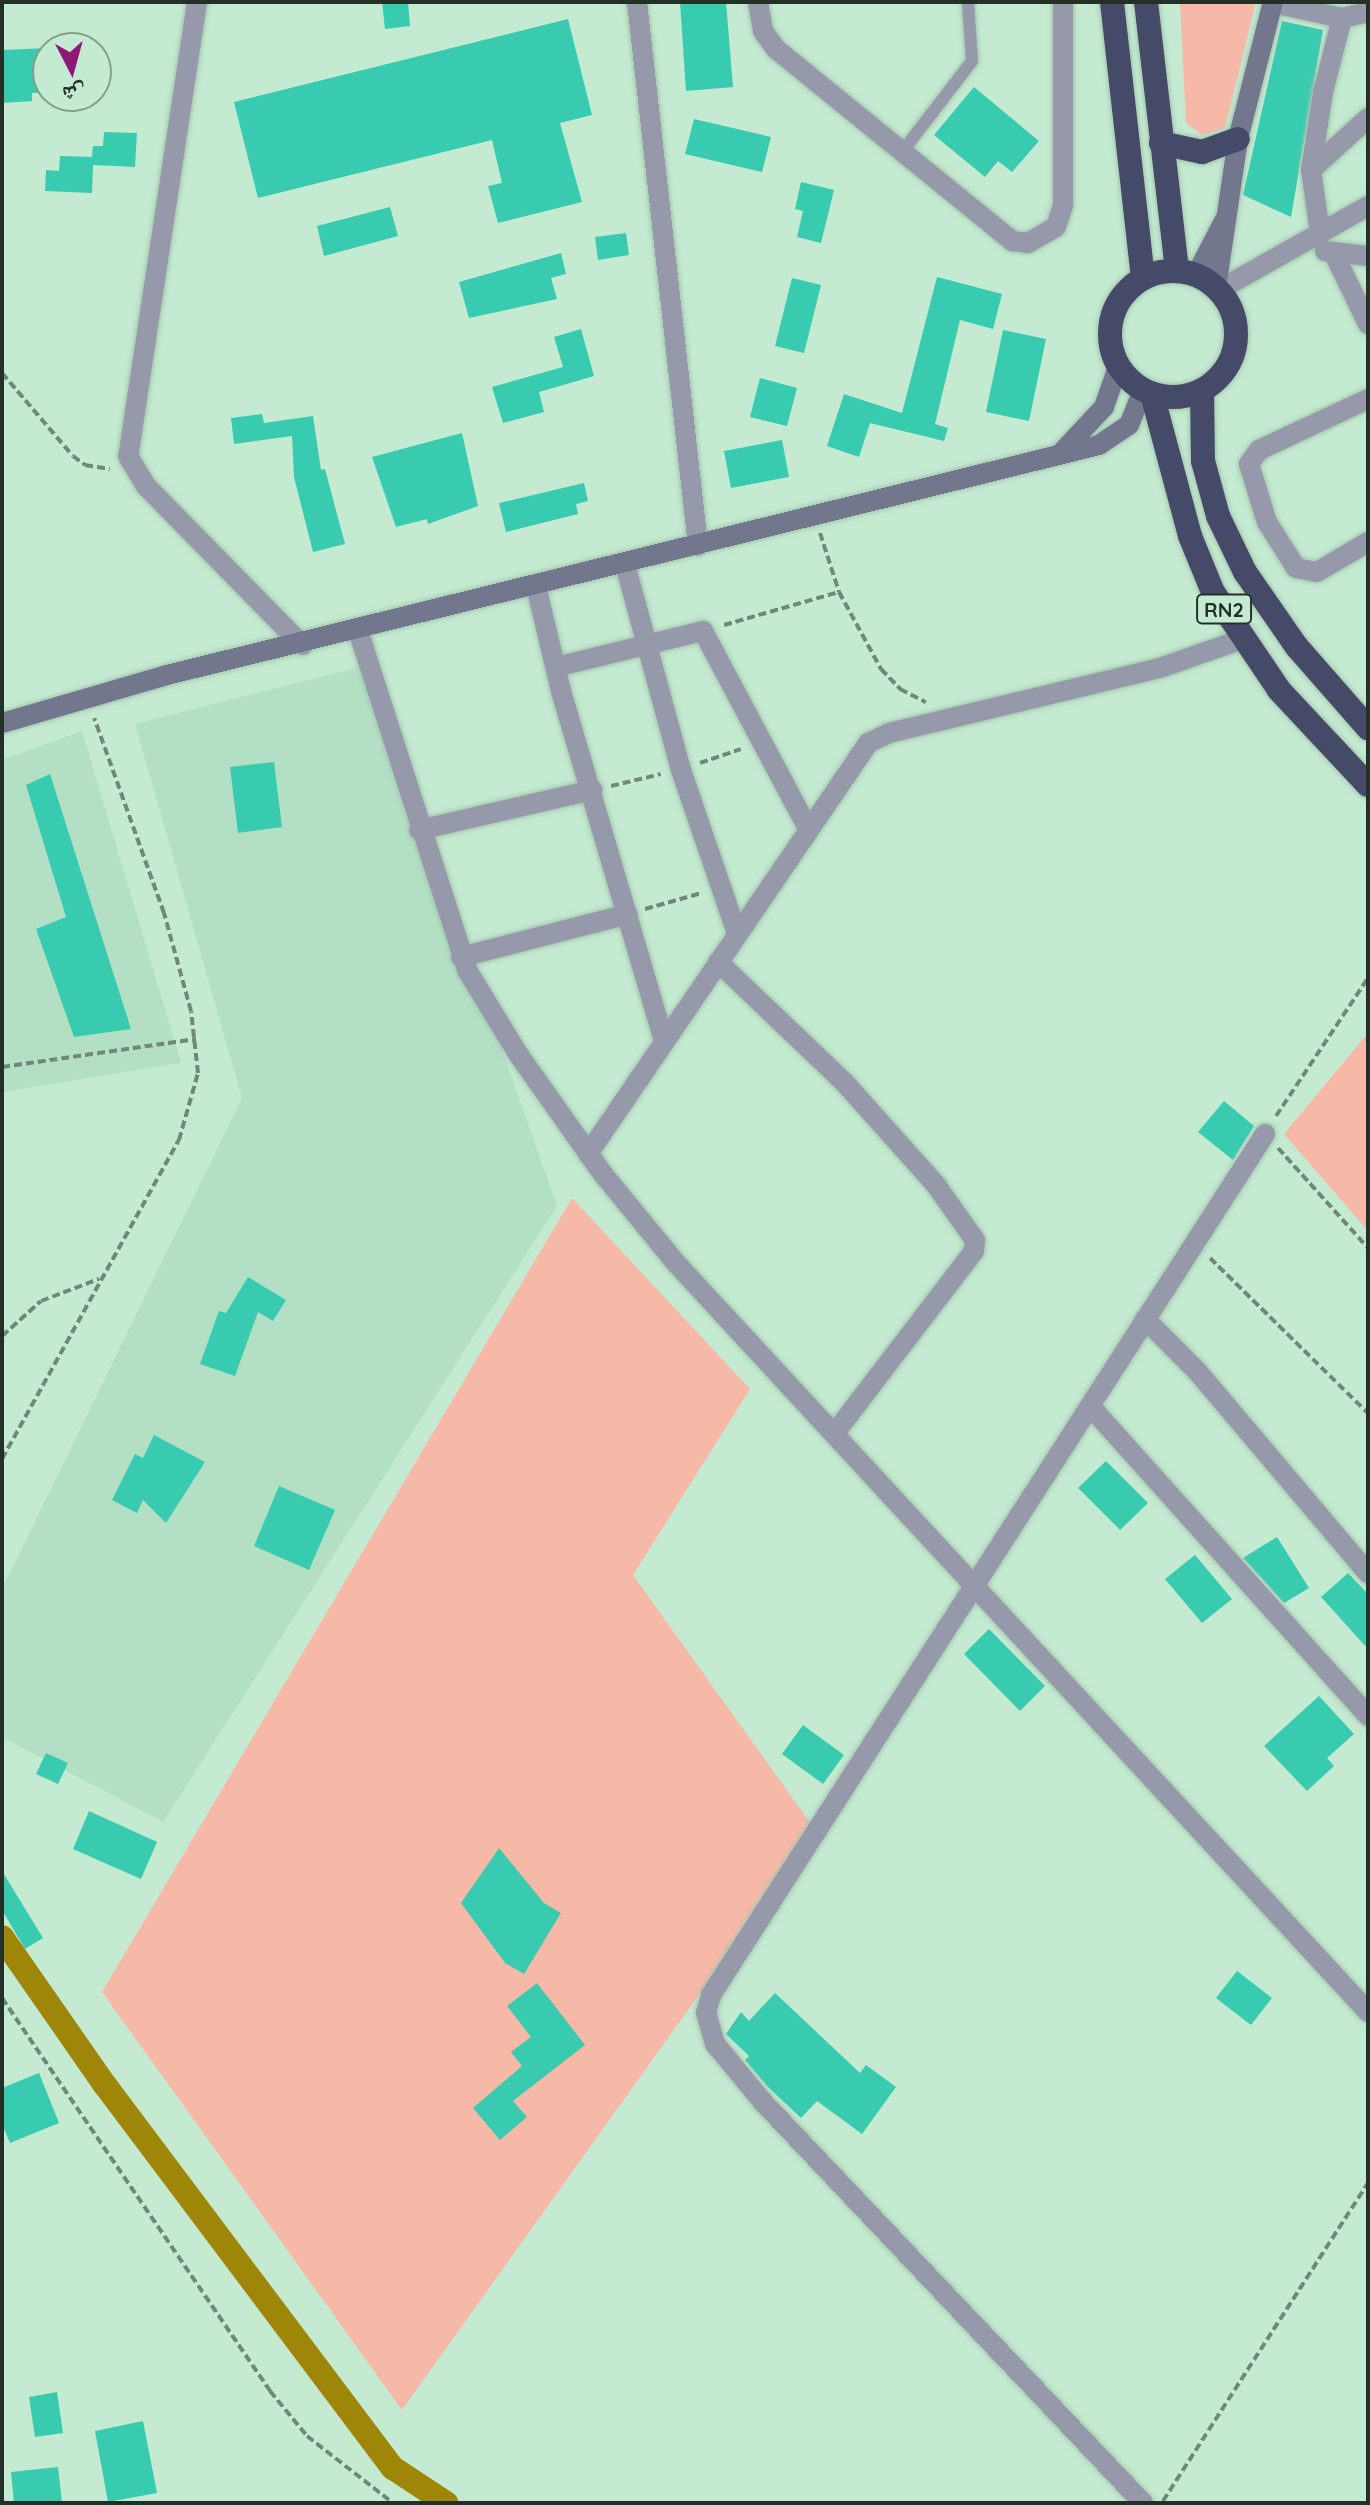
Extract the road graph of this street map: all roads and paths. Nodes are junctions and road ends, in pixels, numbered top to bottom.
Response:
1 (197, 2) edge
2 (637, 2) edge
3 (758, 2) edge
4 (968, 2) edge
5 (1063, 2) edge
6 (1112, 2) edge
7 (1146, 2) edge
8 (1273, 3) edge
9 (1368, 12) edge
10 (1342, 18) junction
11 (1368, 118) edge
12 (1238, 139) junction
13 (1161, 143) junction
14 (902, 152) junction
15 (1311, 170) junction
16 (1368, 206) edge
17 (1320, 233) junction
18 (1300, 241) junction
19 (1334, 254) junction
20 (1368, 256) edge
21 (1143, 278) junction
22 (1202, 281) junction
23 (1368, 324) edge
24 (1118, 367) junction
25 (2, 373) edge
26 (1202, 390) junction
27 (1148, 392) junction
28 (1368, 399) edge
29 (1058, 456) junction
30 (134, 468) junction
31 (814, 517) junction
32 (1368, 542) edge
33 (698, 546) junction
34 (625, 564) junction
35 (536, 586) junction
36 (839, 592) junction
37 (358, 630) junction
38 (703, 631) junction
39 (1243, 639) junction
40 (302, 645) junction
41 (645, 646) junction
42 (556, 667) junction
43 (86, 697) junction
44 (961, 715) junction
45 (2, 723) edge
46 (1368, 728) edge
47 (1368, 785) edge
48 (592, 790) junction
49 (419, 830) junction
50 (809, 830) junction
51 (720, 888) junction
52 (628, 914) junction
53 (737, 934) junction
54 (461, 957) junction
55 (718, 962) junction
56 (1368, 978) edge
57 (196, 1039) junction
58 (664, 1042) junction
59 (2, 1067) edge
60 (1265, 1134) junction
61 (588, 1154) junction
62 (1193, 1242) junction
63 (1368, 1248) edge
64 (101, 1278) junction
65 (1145, 1319) junction
66 (2, 1336) edge
67 (1090, 1406) junction
68 (1368, 1413) edge
69 (835, 1433) junction
70 (2, 1459) edge
71 (1368, 1573) edge
72 (976, 1583) junction
73 (1368, 1716) edge
74 (2, 1998) edge
75 (1368, 2012) edge
76 (1368, 2183) edge
77 (393, 2503) edge
78 (1143, 2503) edge
79 (1162, 2503) edge

1 - 30 street
2 - 33 street
3 - 14 street
4 - 14 lane
5 - 14 street
6 - 21 highway
7 - 13 highway
8 - 10 street
8 - 12 main road
9 - 10 street
10 - 15 street
11 - 15 street
12 - 13 highway
12 - 22 main road
13 - 22 highway
15 - 17 street
16 - 17 street
17 - 18 street
18 - 19 street
18 - 22 street
19 - 20 street
19 - 23 street
21 - 22 highway
21 - 24 highway
22 - 26 highway
24 - 27 highway
24 - 29 main road
25 - 30 path
26 - 27 highway
26 - 46 highway, RN2
27 - 29 main road
27 - 39 highway, RN2
28 - 32 street
29 - 31 main road
30 - 40 street
31 - 33 main road
31 - 36 path
33 - 34 main road
34 - 35 main road
34 - 41 street
35 - 37 main road
35 - 42 street
36 - 38 path
36 - 44 path
37 - 40 main road
37 - 49 street
38 - 41 street
38 - 50 street
39 - 44 street
39 - 47 highway, RN2
40 - 43 main road
41 - 42 street
41 - 51 street
42 - 48 street
43 - 45 main road
43 - 57 path
44 - 50 street
48 - 49 street
48 - 52 street
49 - 54 street
50 - 53 street
51 - 52 path
51 - 53 street
52 - 54 street
52 - 58 street
53 - 55 street
54 - 61 street
55 - 58 street
55 - 69 street
56 - 60 path
57 - 59 path
57 - 64 path
58 - 61 street
60 - 62 street
60 - 63 path
61 - 69 street
62 - 65 street
62 - 68 path
64 - 66 path
64 - 70 path
65 - 67 street
65 - 71 street
67 - 72 street
67 - 73 street
69 - 72 street
72 - 75 street
72 - 78 street
74 - 77 path
76 - 79 path

